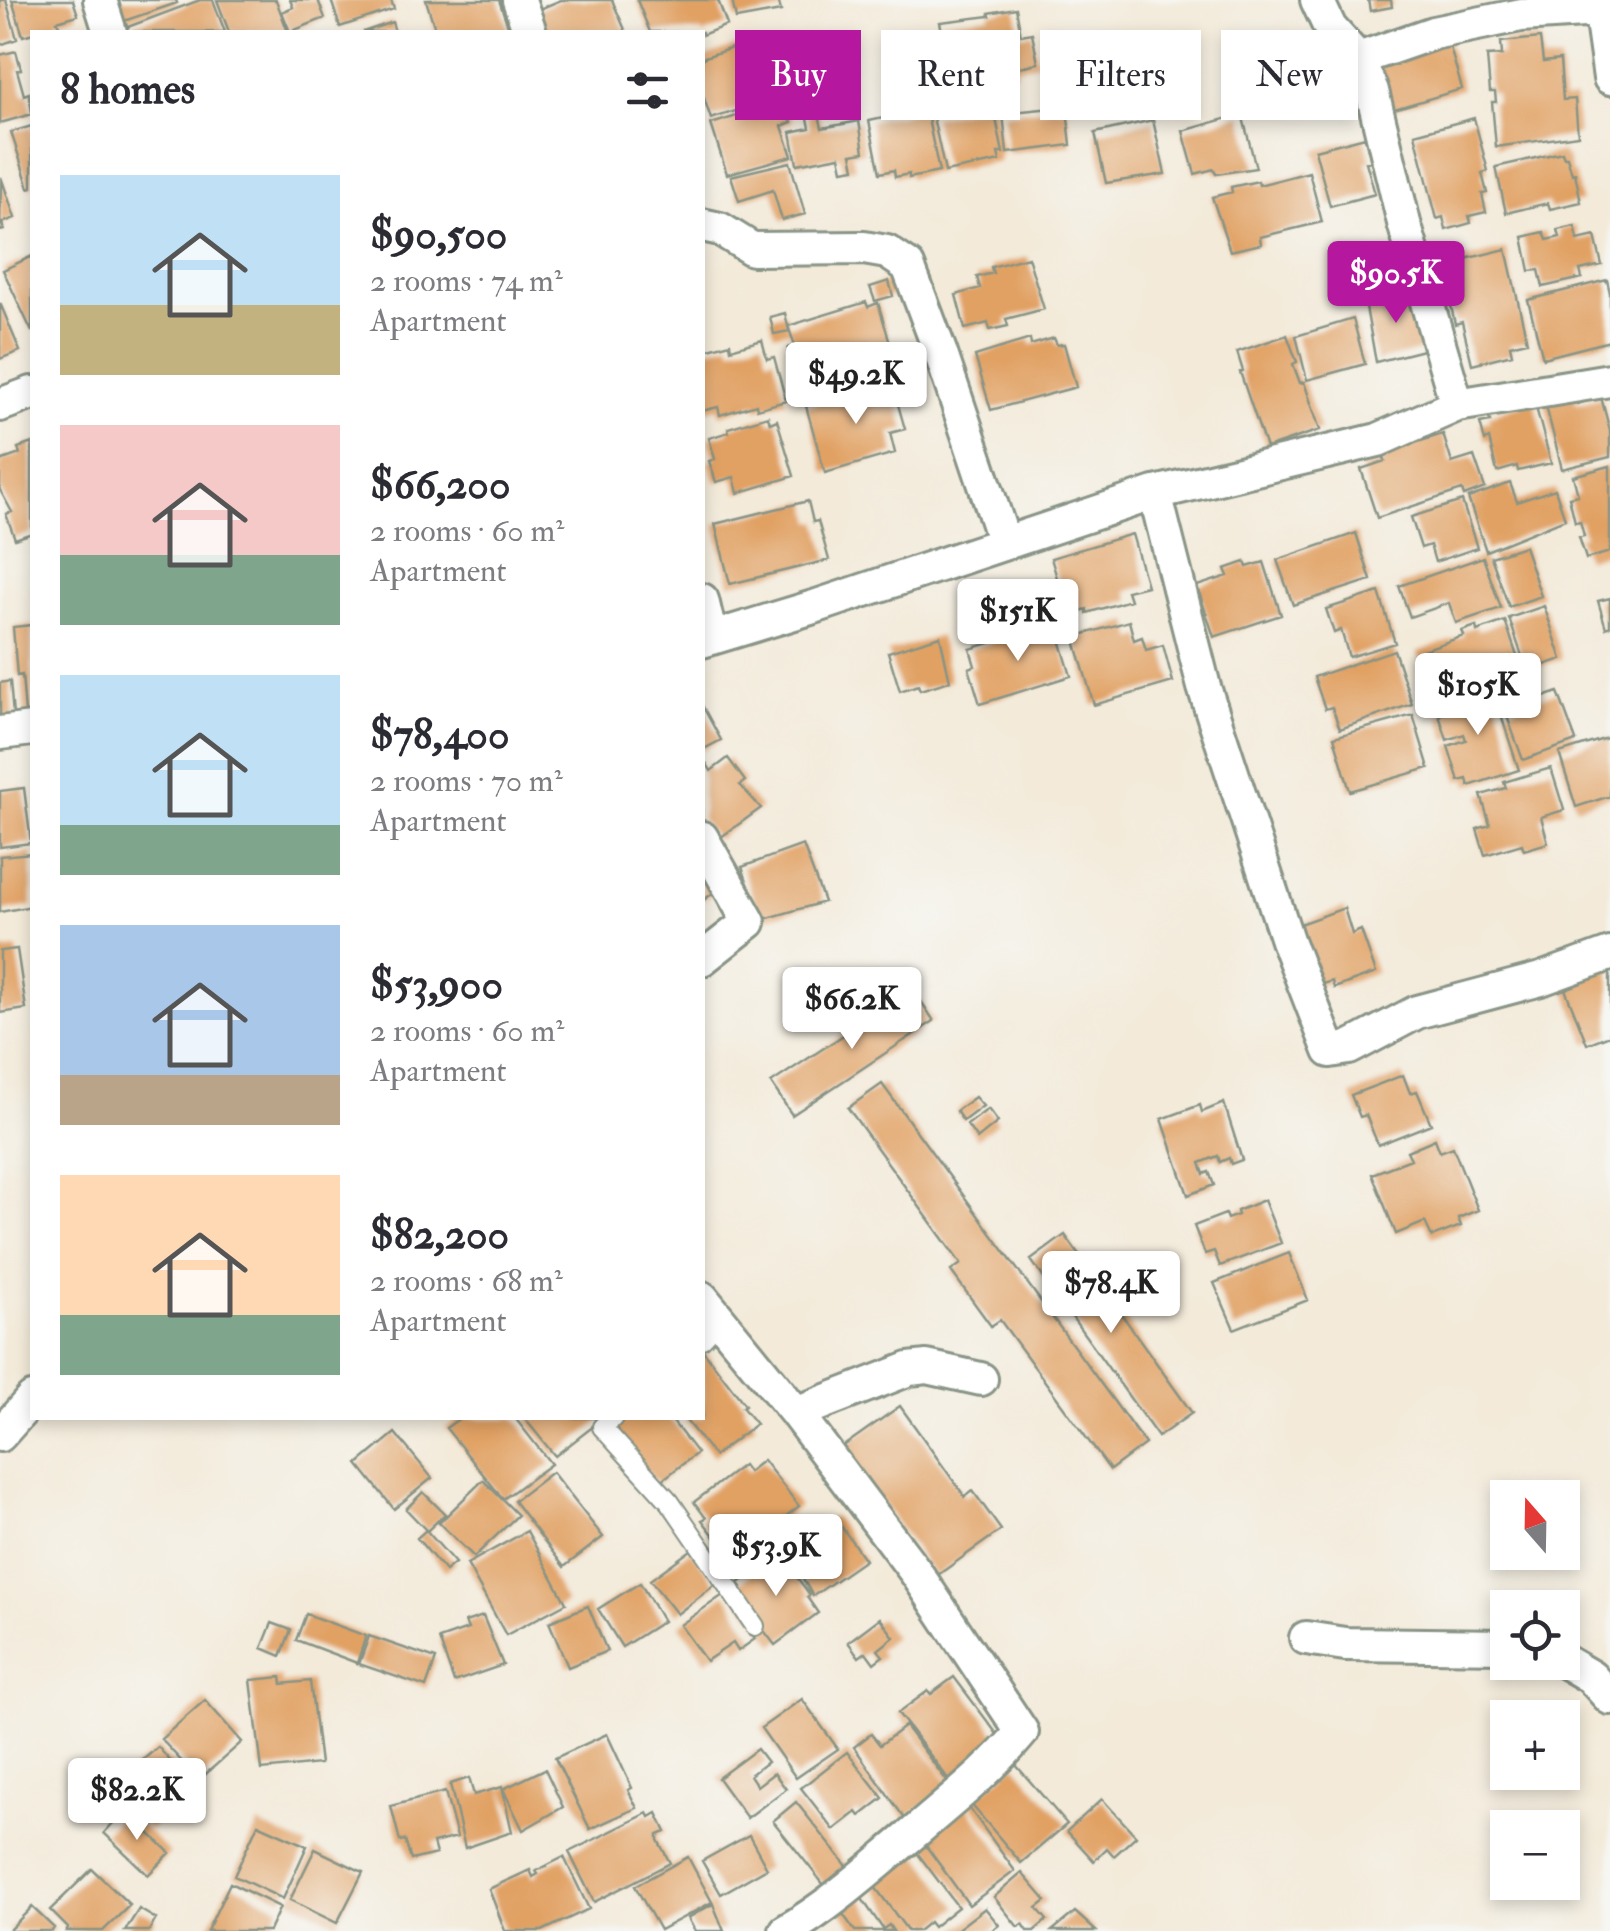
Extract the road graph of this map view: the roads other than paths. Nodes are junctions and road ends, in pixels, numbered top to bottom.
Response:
1 (100, 0) edge
2 (1318, 0) edge
3 (1600, 5) edge
4 (109, 30) edge
5 (1332, 30) edge
6 (1358, 60) joint
7 (1610, 78) edge
8 (705, 226) edge
9 (1610, 380) edge
10 (30, 394) edge
11 (0, 405) edge
12 (1457, 405) junction
13 (1155, 493) junction
14 (1004, 542) junction
15 (707, 639) edge
16 (30, 729) edge
17 (0, 733) edge
18 (705, 843) edge
19 (1610, 954) edge
20 (705, 957) edge
21 (708, 1319) edge
22 (981, 1379) dead end
23 (30, 1401) edge
24 (796, 1413) junction
25 (611, 1420) edge
26 (0, 1435) edge
27 (755, 1626) dead end
28 (1306, 1638) dead end
29 (1490, 1646) edge
30 (786, 1931) edge

1 - 4 street
2 - 5 street
3 - 6 street
3 - 7 street
6 - 12 street
8 - 14 street
9 - 12 street
10 - 11 street
12 - 13 street
13 - 14 street
13 - 19 street
14 - 15 street
16 - 17 street
18 - 20 street
21 - 24 street
22 - 24 street
23 - 26 street
24 - 30 street
25 - 27 lane
28 - 29 street

